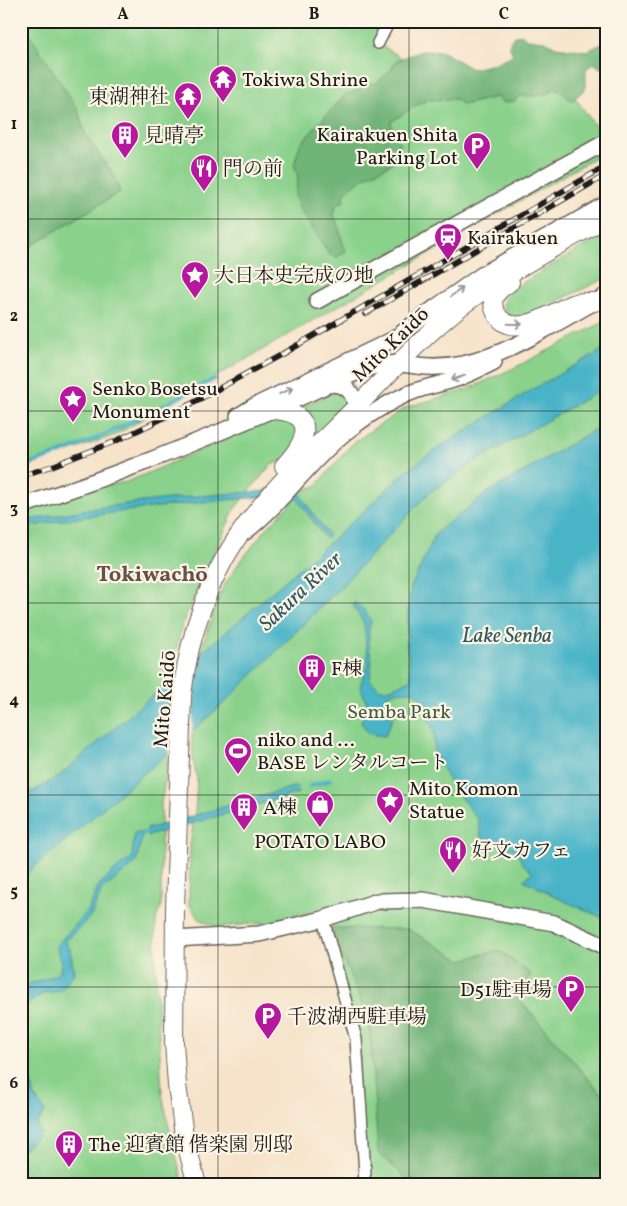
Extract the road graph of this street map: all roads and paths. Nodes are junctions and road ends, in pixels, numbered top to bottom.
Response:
1 (389, 21) edge
2 (378, 43) dead end
3 (606, 142) edge
4 (606, 204) edge
5 (606, 218) edge
6 (538, 257) junction
7 (600, 299) edge
8 (318, 301) dead end
9 (531, 338) junction
10 (400, 363) junction
11 (326, 386) junction
12 (355, 408) junction
13 (273, 410) junction
14 (198, 440) junction
15 (21, 506) edge
16 (249, 520) junction
17 (236, 539) junction
18 (322, 919) junction
19 (175, 939) junction
20 (606, 947) edge
21 (197, 1185) edge
22 (361, 1185) edge

1 - 2 street
3 - 8 street
14 -> 4 street
5 - 6 main road, Mito Kaidō
6 -> 7 main road
6 - 10 main road, Mito Kaidō
7 - 9 street
9 - 10 street
9 -> 17 street
10 - 11 street
10 - 12 main road, Mito Kaidō
11 - 12 street
11 - 13 street
12 - 16 main road, Mito Kaidō
13 - 14 street
13 - 16 main road
14 - 15 street
16 - 17 main road, Mito Kaidō
17 - 19 main road, Mito Kaidō
18 - 19 street
18 - 20 street
18 - 22 street
19 - 21 main road, Mito Kaidō

